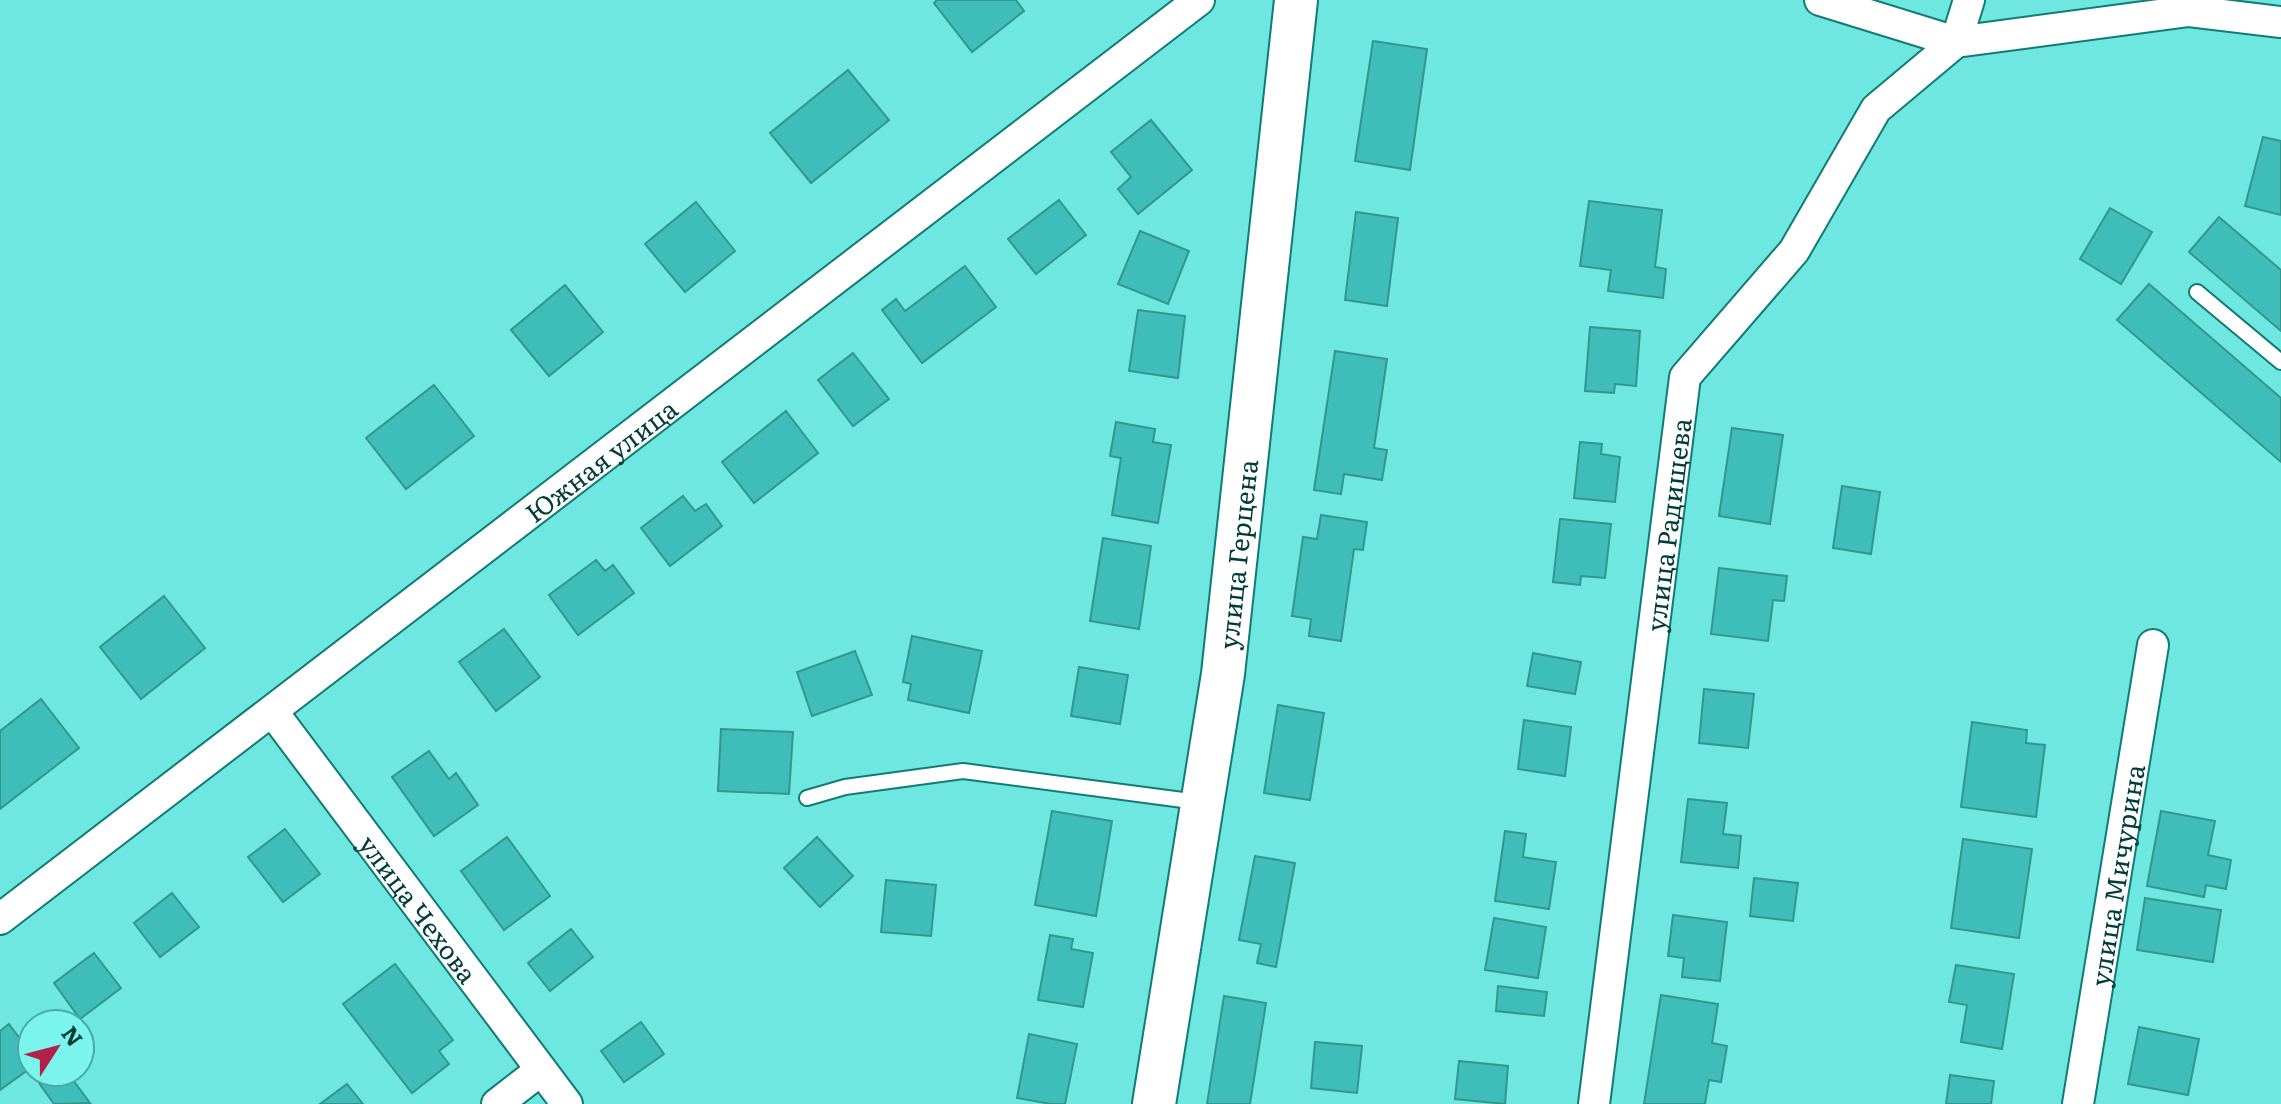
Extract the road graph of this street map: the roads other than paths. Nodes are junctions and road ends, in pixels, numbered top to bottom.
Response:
1 (1199, 0) edge
2 (1296, 0) edge
3 (1820, 0) edge
4 (1969, 0) edge
5 (2281, 22) edge
6 (1956, 42) junction
7 (2197, 292) dead end
8 (2281, 362) edge
9 (2153, 645) dead end
10 (272, 711) junction
11 (807, 798) dead end
12 (1202, 802) junction
13 (0, 919) edge
14 (541, 1070) junction
15 (497, 1104) edge
16 (567, 1104) edge
17 (1154, 1104) edge
18 (1594, 1104) edge
19 (2078, 1104) edge

1 - 10 street, Южная улица
2 - 12 street, улица Герцена
3 - 6 street
4 - 6 street
5 - 6 street
6 - 18 street, улица Радищева
7 - 8 lane
9 - 19 street, улица Мичурина
10 - 13 street, Южная улица
10 - 14 street, улица Чехова
11 - 12 lane
12 - 17 street, улица Герцена
14 - 15 street
14 - 16 street, улица Чехова

